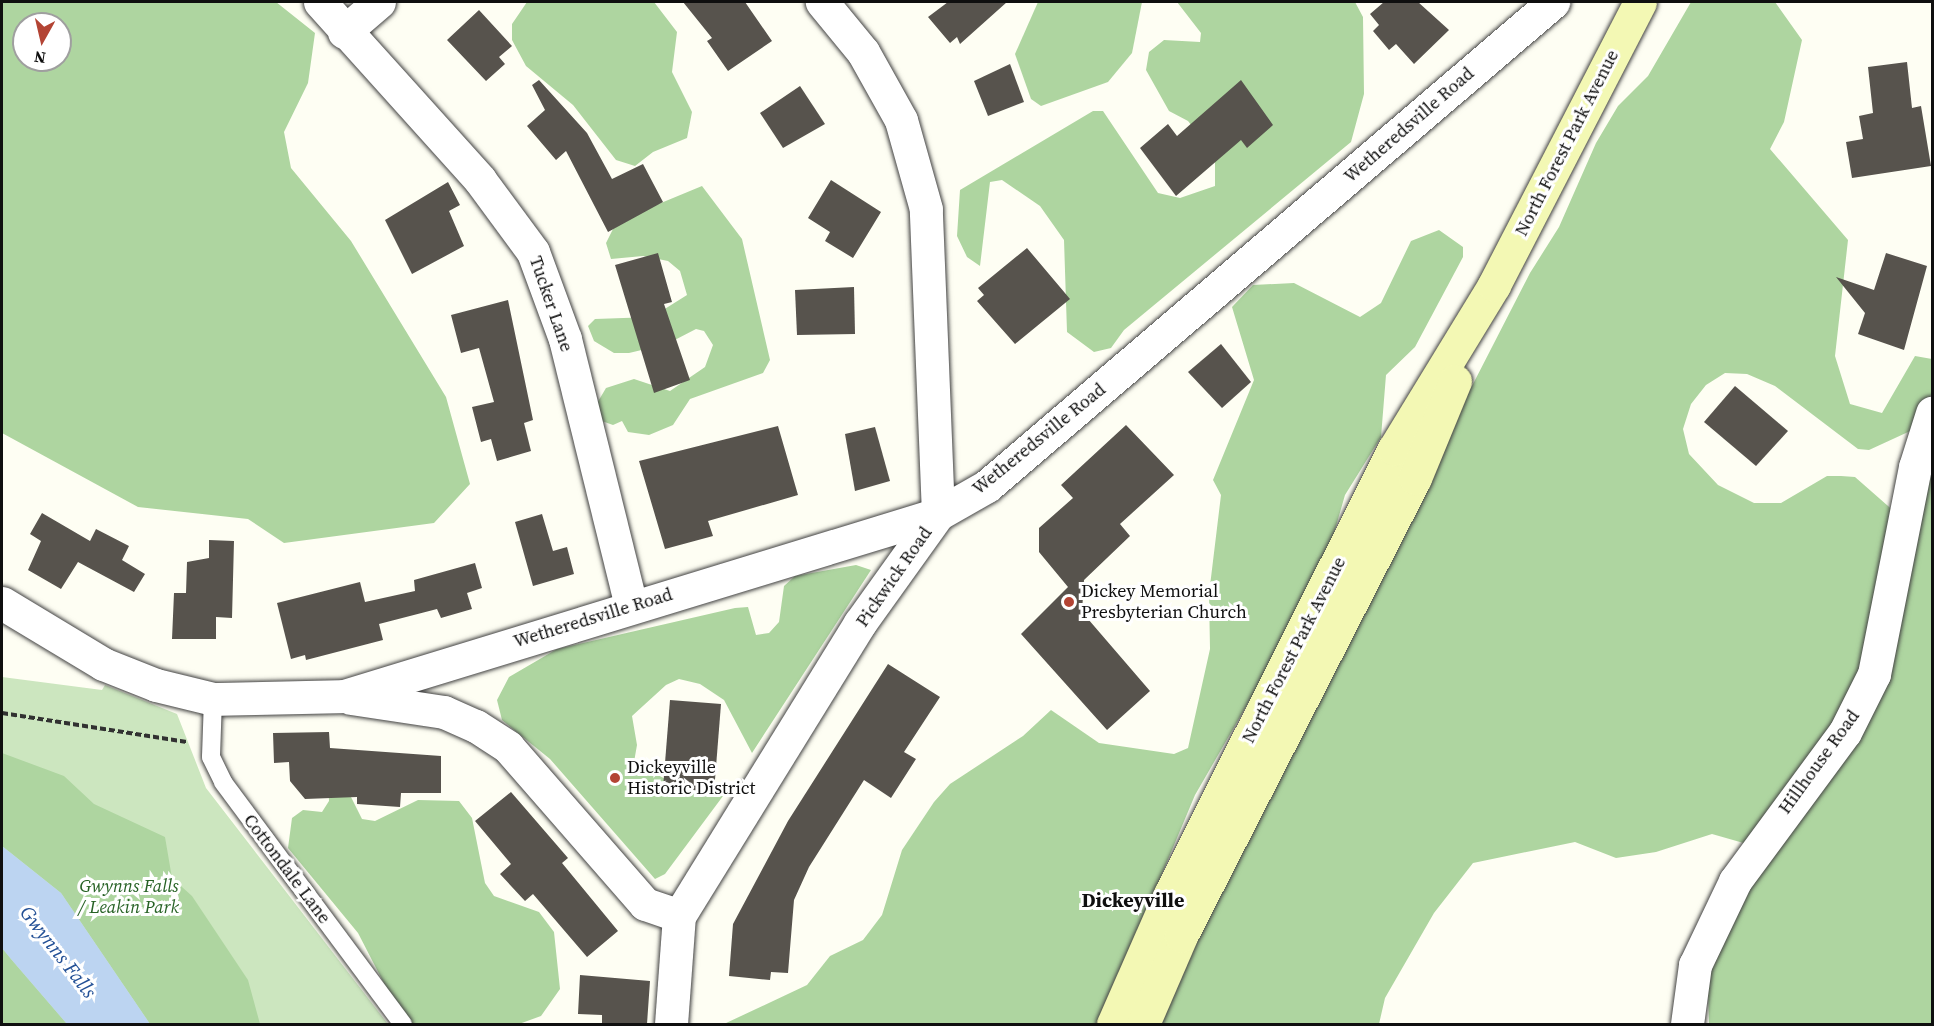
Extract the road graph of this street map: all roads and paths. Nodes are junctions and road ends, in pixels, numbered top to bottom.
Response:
1 (320, 2) edge
2 (379, 2) edge
3 (822, 2) edge
4 (1640, 2) edge
5 (1540, 5) edge
6 (344, 32) junction
7 (1494, 285) junction
8 (1932, 413) edge
9 (938, 514) junction
10 (2, 603) edge
11 (631, 606) junction
12 (344, 696) junction
13 (213, 699) junction
14 (2, 712) edge
15 (211, 746) junction
16 (679, 916) junction
17 (403, 1024) edge
18 (671, 1024) edge
19 (1113, 1024) edge
20 (1143, 1024) edge
21 (1687, 1024) edge

1 - 6 street, Tucker Lane
2 - 6 street
3 - 9 street, Pickwick Road
4 - 7 main road, North Forest Park Avenue
5 - 9 street, Wetheredsville Road
6 - 11 street, Tucker Lane
7 - 19 main road, North Forest Park Avenue
7 - 20 main road, North Forest Park Avenue
8 - 21 street, Hillhouse Road
9 - 11 street, Wetheredsville Road
9 - 16 street, Pickwick Road
10 - 13 street, Wetheredsville Road
11 - 12 street, Wetheredsville Road
12 - 13 street, Wetheredsville Road
12 - 16 street, Wetheredsville Road
13 - 15 lane, Cottondale Lane
14 - 15 path
15 - 17 lane, Cottondale Lane
16 - 18 street, Pickwick Road

